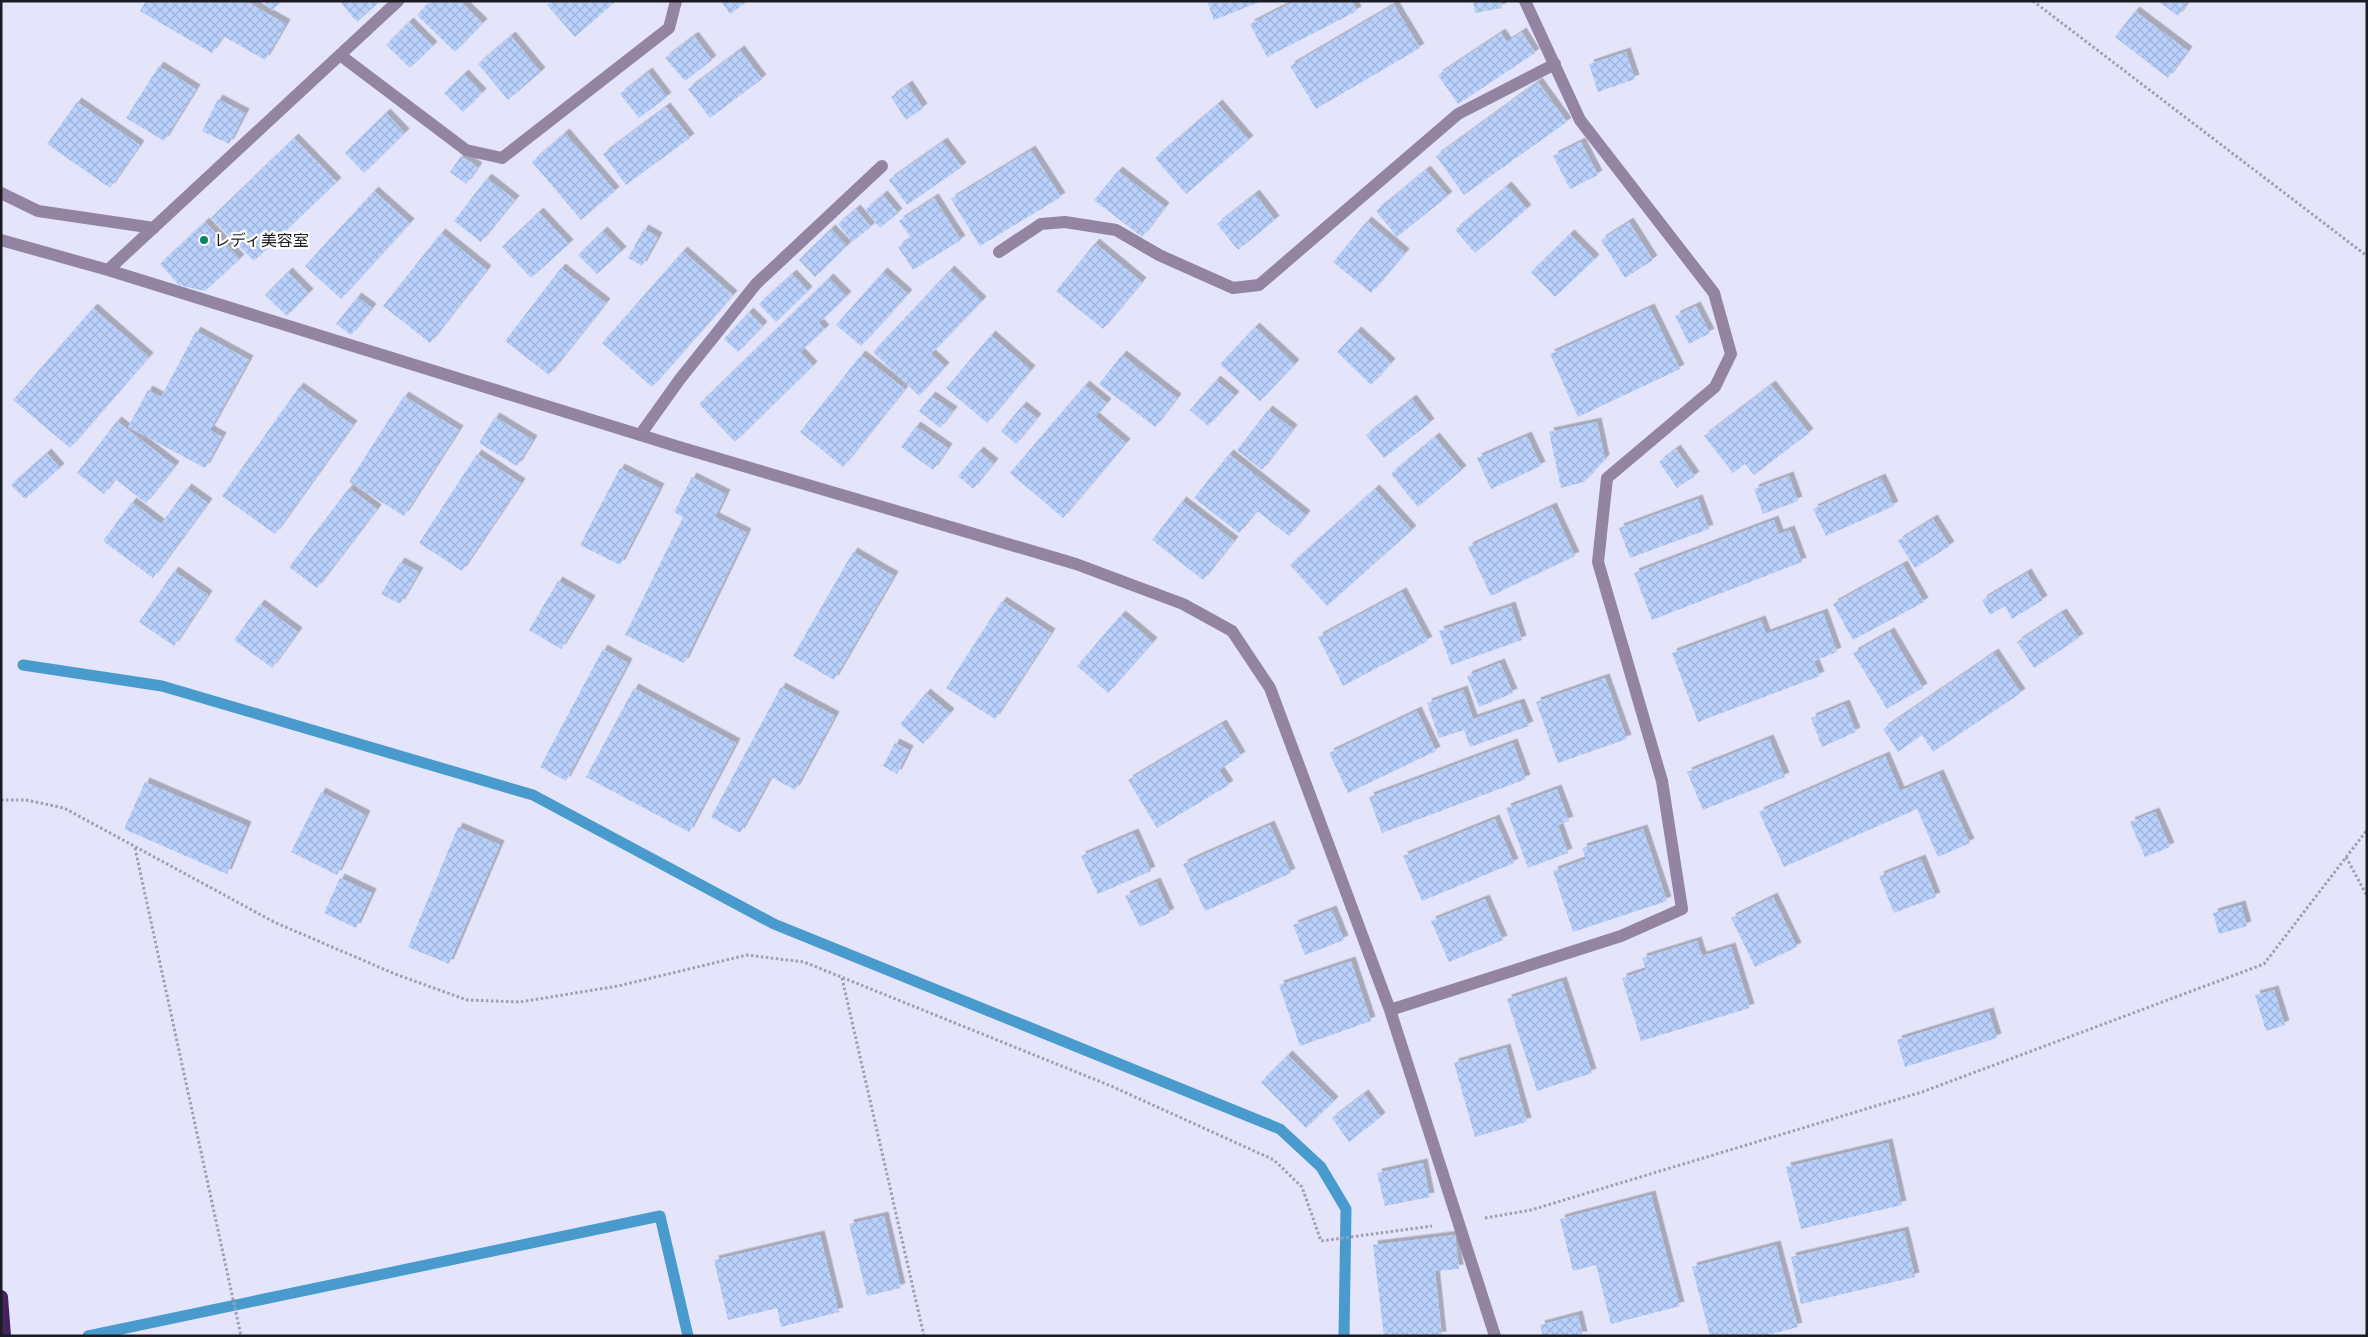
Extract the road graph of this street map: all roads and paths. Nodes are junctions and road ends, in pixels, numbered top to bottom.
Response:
1 (398, 1) edge
2 (676, 1) edge
3 (1525, 1) edge
4 (2033, 1) edge
5 (340, 55) junction
6 (1555, 64) junction
7 (882, 166) dead end
8 (1, 193) edge
9 (154, 228) junction
10 (1, 240) edge
11 (999, 252) dead end
12 (2367, 256) edge
13 (108, 270) junction
14 (640, 435) junction
15 (1, 800) edge
16 (2367, 830) edge
17 (134, 848) junction
18 (2346, 858) junction
19 (2367, 896) edge
20 (841, 978) junction
21 (1390, 1010) junction
22 (1459, 1222) junction
23 (1, 1297) edge
24 (4, 1336) edge
25 (241, 1336) edge
26 (924, 1336) edge
27 (1495, 1336) edge

1 - 5 street
2 - 5 street
3 - 6 street
4 - 12 path
5 - 9 street
6 - 11 street
6 - 21 street
7 - 14 street
8 - 9 street
9 - 13 street
10 - 13 street
13 - 14 street
14 - 21 street
15 - 17 path
16 - 18 path
17 - 20 path
17 - 25 path
18 - 19 path
18 - 22 path
20 - 22 path
20 - 26 path
21 - 22 street
22 - 27 street
23 - 24 highway

